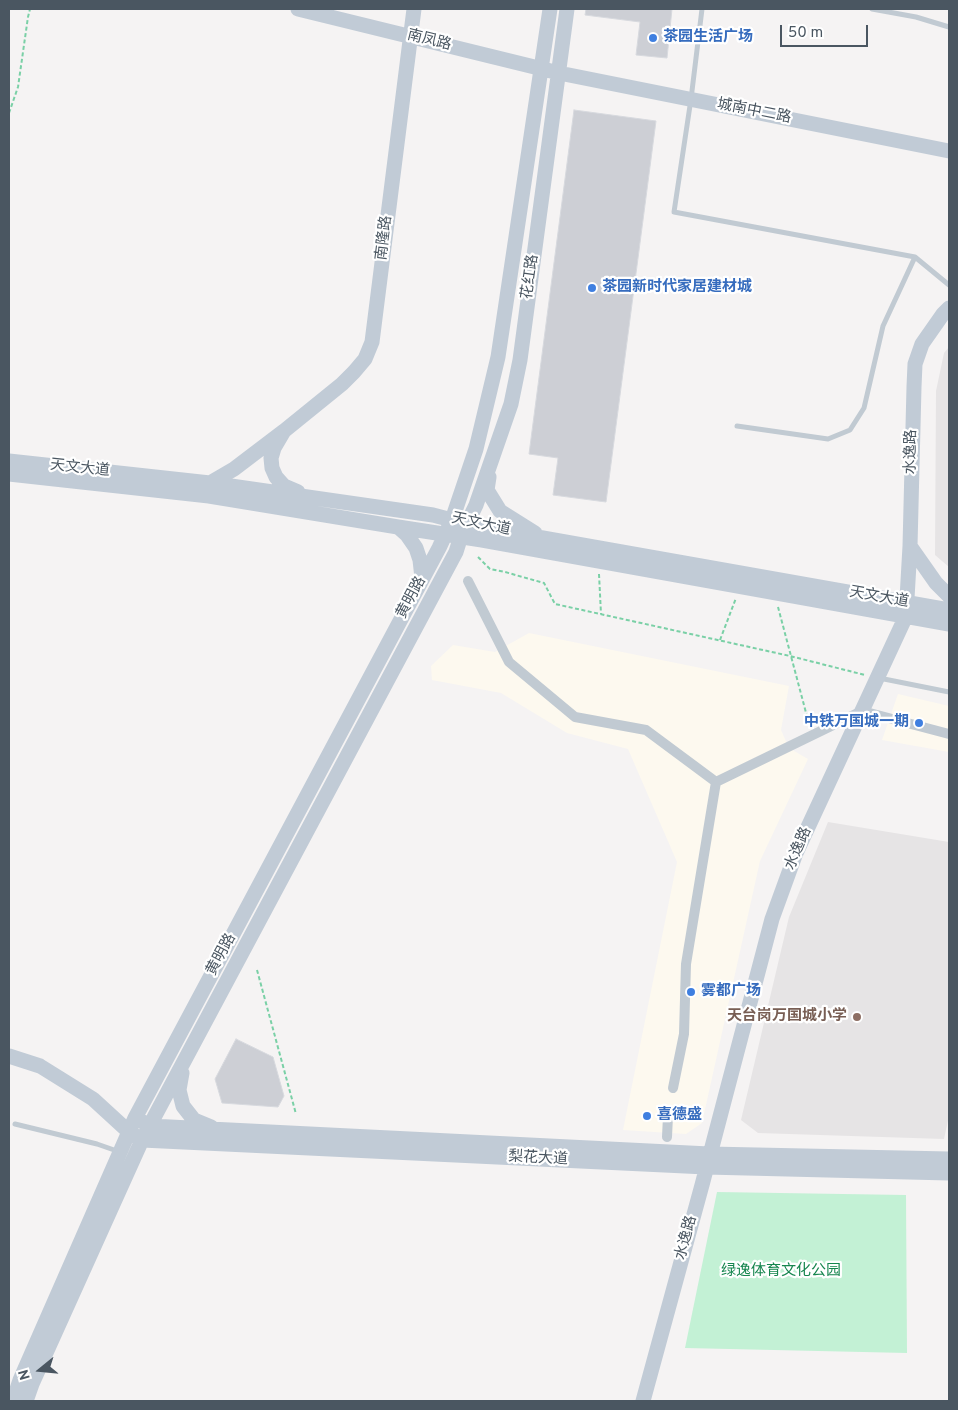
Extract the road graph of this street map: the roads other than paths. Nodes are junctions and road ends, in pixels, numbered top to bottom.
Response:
1 (298, 9) edge
2 (414, 9) edge
3 (550, 9) edge
4 (567, 9) edge
5 (702, 9) edge
6 (872, 9) edge
7 (949, 26) edge
8 (410, 36) junction
9 (542, 68) junction
10 (559, 73) junction
11 (691, 99) junction
12 (949, 151) edge
13 (915, 257) junction
14 (949, 285) edge
15 (949, 308) edge
16 (498, 357) junction
17 (520, 360) junction
18 (737, 426) dead end
19 (284, 431) junction
20 (9, 461) edge
21 (490, 467) junction
22 (9, 474) edge
23 (210, 483) junction
24 (306, 496) junction
25 (449, 527) junction
26 (398, 528) junction
27 (464, 530) junction
28 (541, 537) junction
29 (910, 546) junction
30 (422, 578) junction
31 (468, 581) dead end
32 (949, 596) edge
33 (906, 610) junction
34 (949, 610) edge
35 (949, 624) edge
36 (877, 678) junction
37 (949, 692) edge
38 (862, 711) junction
39 (949, 734) edge
40 (716, 782) junction
41 (9, 1056) edge
42 (184, 1062) junction
43 (673, 1088) dead end
44 (668, 1116) dead end
45 (15, 1124) dead end
46 (150, 1126) junction
47 (136, 1130) junction
48 (217, 1130) junction
49 (668, 1137) dead end
50 (120, 1152) junction
51 (949, 1159) edge
52 (708, 1161) junction
53 (949, 1173) edge
54 (13, 1401) edge
55 (26, 1401) edge
56 (642, 1401) edge

1 - 8 main road, 南凤路
2 - 8 main road, 南隆路
3 - 9 main road, 花红路
4 - 10 main road, 花红路
5 - 11 lane
6 - 7 lane
8 - 9 main road, 南凤路
8 - 19 main road, 南隆路
9 - 10 main road, 南凤路
9 - 16 main road, 花红路
10 - 11 main road, 城南中二路
10 - 17 main road, 花红路
11 - 12 main road, 城南中二路
11 - 13 lane
13 - 14 lane
13 - 18 lane
15 - 29 main road, 水逸路
16 - 17 main road
16 - 25 main road, 花红路
17 - 21 main road, 花红路
19 - 23 main road, 南隆路
19 - 24 main road
20 - 23 main road, 天文大道
21 - 27 main road, 花红路
21 - 28 main road
22 - 26 main road, 天文大道
23 - 24 main road, 天文大道
24 - 25 main road, 天文大道
25 - 26 main road, 天文大道
25 - 27 main road, 天文大道
25 - 30 main road, 黄明路
26 - 30 main road
27 - 28 main road, 天文大道
27 - 33 main road, 天文大道
27 - 42 main road, 黄明路
28 - 33 main road, 天文大道
29 - 32 main road
29 - 33 main road, 水逸路
30 - 47 main road, 黄明路
31 - 40 street
33 - 34 main road, 天文大道
33 - 35 main road, 天文大道
33 - 36 main road, 水逸路
36 - 37 lane
36 - 38 main road, 水逸路
38 - 39 street
38 - 40 street
38 - 52 main road, 水逸路
40 - 43 street
41 - 47 main road
42 - 46 main road, 黄明路
42 - 48 main road
44 - 49 street
45 - 50 lane
46 - 47 main road, 黄明路
46 - 48 main road, 梨花大道
47 - 50 main road, 黄明路
47 - 52 main road, 梨花大道
47 - 55 main road, 黄明路
48 - 52 main road, 梨花大道
50 - 54 main road, 黄明路
51 - 52 main road, 梨花大道
52 - 53 main road, 梨花大道
52 - 56 main road, 水逸路

